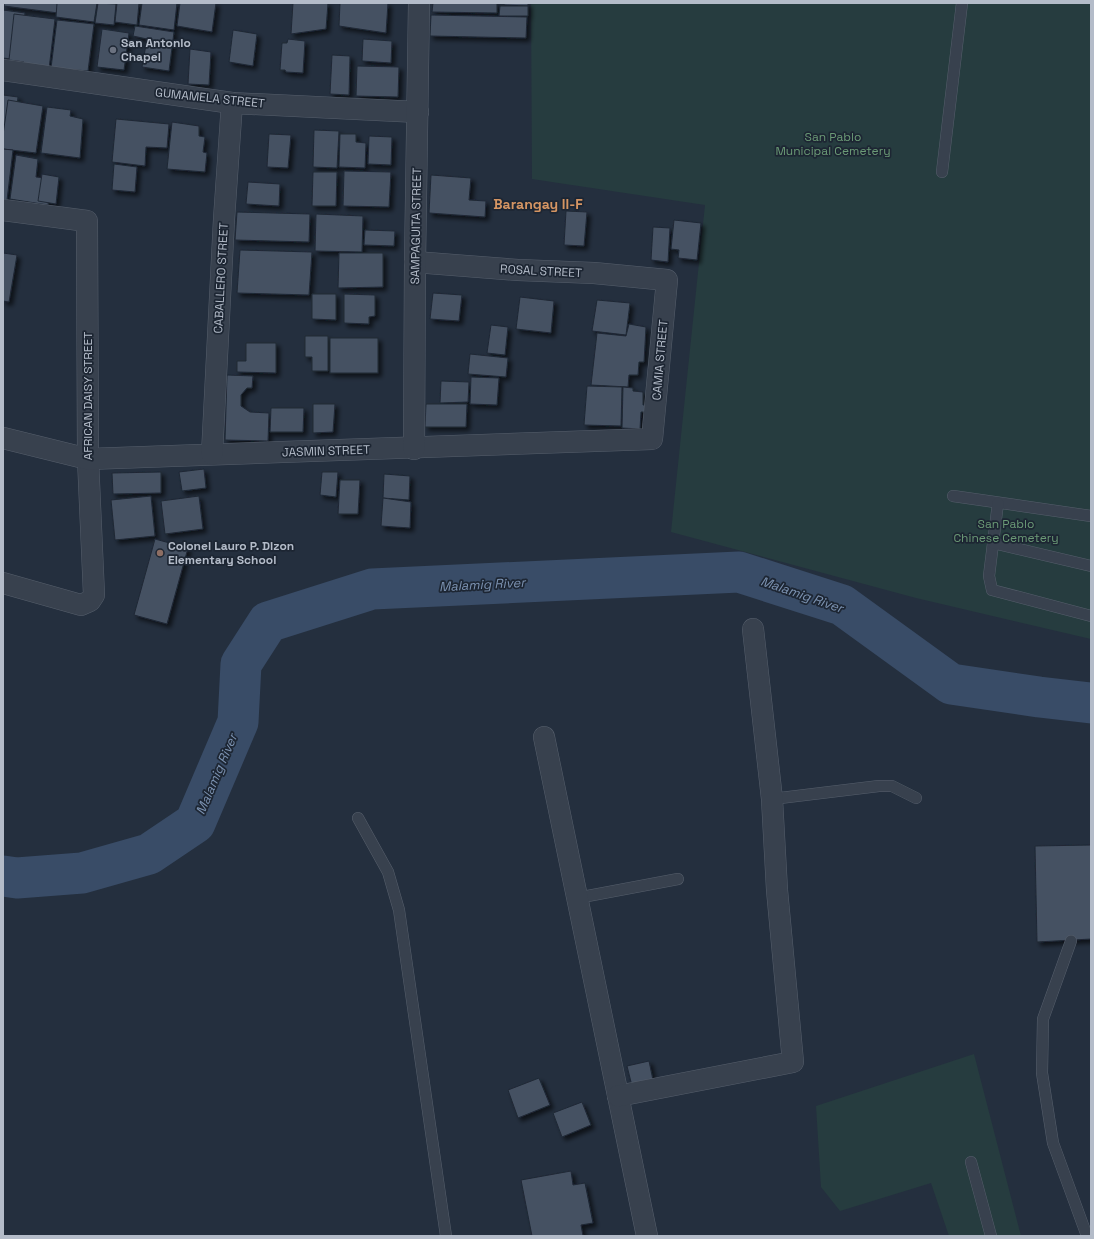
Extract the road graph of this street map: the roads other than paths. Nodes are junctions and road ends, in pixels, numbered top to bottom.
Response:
1 (419, 3) edge
2 (962, 3) edge
3 (3, 70) edge
4 (232, 103) junction
5 (418, 112) junction
6 (942, 172) dead end
7 (3, 210) edge
8 (415, 262) junction
9 (667, 280) joint
10 (3, 438) edge
11 (652, 439) joint
12 (414, 449) junction
13 (212, 454) junction
14 (88, 459) junction
15 (953, 496) dead end
16 (998, 502) junction
17 (1091, 516) edge
18 (993, 543) junction
19 (1091, 566) edge
20 (3, 582) edge
21 (1091, 616) edge
22 (753, 629) dead end
23 (544, 737) dead end
24 (916, 798) dead end
25 (772, 799) junction
26 (358, 818) dead end
27 (678, 879) dead end
28 (577, 898) junction
29 (1071, 941) dead end
30 (618, 1096) junction
31 (971, 1162) dead end
32 (446, 1236) edge
33 (646, 1236) edge
34 (991, 1236) edge
35 (1087, 1236) edge

1 - 5 street, SAMPAGUITA STREET
2 - 6 lane
3 - 4 street, GUMAMELA STREET
4 - 5 street, GUMAMELA STREET
4 - 13 street, CABALLERO STREET
5 - 8 street, SAMPAGUITA STREET
7 - 14 street, AFRICAN DAISY STREET
8 - 9 street, ROSAL STREET
8 - 12 street, SAMPAGUITA STREET
9 - 11 street, CAMIA STREET
10 - 14 street, JASMIN STREET
11 - 12 street, JASMIN STREET
12 - 13 street, JASMIN STREET
13 - 14 street, JASMIN STREET
14 - 20 street, AFRICAN DAISY STREET
15 - 16 lane
16 - 17 lane
16 - 18 lane
18 - 19 lane
18 - 21 lane
22 - 25 street
23 - 28 street
24 - 25 lane
25 - 30 street
26 - 32 lane
27 - 28 lane
28 - 30 street
29 - 35 lane
30 - 33 street
31 - 34 lane

